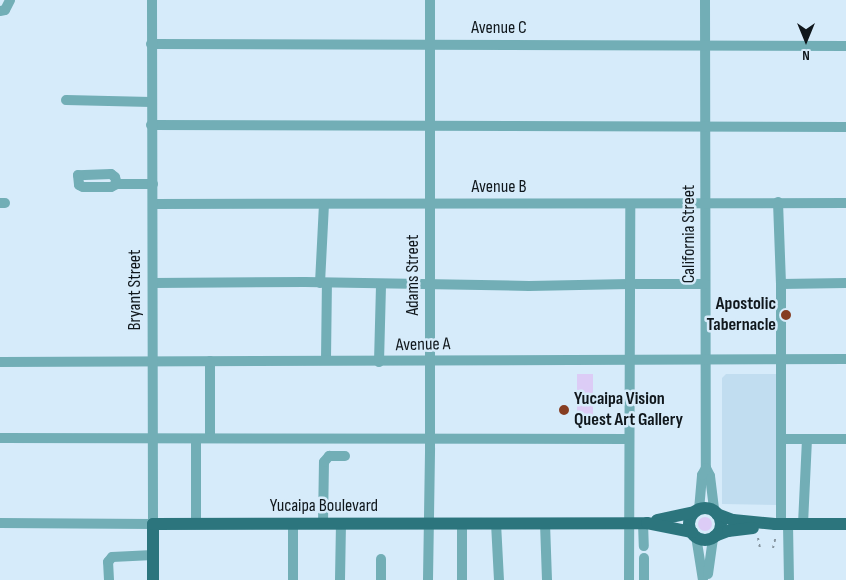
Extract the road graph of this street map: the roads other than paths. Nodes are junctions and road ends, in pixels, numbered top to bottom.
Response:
1 (10, 0) edge
2 (152, 0) edge
3 (430, 0) edge
4 (705, 0) edge
5 (0, 11) edge
6 (151, 44) junction
7 (430, 44) junction
8 (705, 45) junction
9 (846, 46) edge
10 (66, 100) dead end
11 (151, 102) junction
12 (151, 125) junction
13 (430, 126) junction
14 (705, 126) junction
15 (846, 127) edge
16 (117, 184) dead end
17 (153, 184) junction
18 (778, 202) junction
19 (705, 203) junction
20 (846, 203) edge
21 (153, 204) junction
22 (324, 204) junction
23 (430, 204) junction
24 (630, 204) junction
25 (153, 283) junction
26 (324, 283) junction
27 (381, 284) junction
28 (429, 284) junction
29 (633, 284) junction
30 (704, 284) junction
31 (781, 284) junction
32 (846, 284) edge
33 (846, 359) edge
34 (326, 360) junction
35 (629, 360) junction
36 (705, 360) junction
37 (781, 360) junction
38 (152, 361) junction
39 (210, 361) junction
40 (430, 361) junction
41 (0, 362) edge
42 (379, 362) junction
43 (0, 438) edge
44 (210, 438) junction
45 (430, 438) junction
46 (152, 439) junction
47 (196, 439) junction
48 (629, 439) junction
49 (781, 439) junction
50 (807, 439) junction
51 (846, 439) edge
52 (345, 456) dead end
53 (706, 468) junction
54 (697, 511) junction
55 (715, 512) junction
56 (0, 523) edge
57 (462, 523) junction
58 (496, 523) junction
59 (545, 523) junction
60 (628, 523) junction
61 (645, 523) junction
62 (153, 524) junction
63 (196, 524) junction
64 (293, 524) junction
65 (323, 524) junction
66 (341, 524) junction
67 (428, 524) junction
68 (803, 524) junction
69 (846, 524) edge
70 (780, 527) junction
71 (694, 534) junction
72 (714, 537) junction
73 (644, 546) dead end
74 (153, 555) junction
75 (644, 558) dead end
76 (381, 559) dead end
77 (109, 580) edge
78 (152, 580) edge
79 (292, 580) edge
80 (340, 580) edge
81 (381, 580) edge
82 (428, 580) edge
83 (462, 580) edge
84 (499, 580) edge
85 (547, 580) edge
86 (629, 580) edge
87 (644, 580) edge
88 (705, 580) edge
89 (789, 580) edge

1 - 5 street
2 - 6 street, Bryant Street
3 - 7 street, Adams Street
4 - 8 street, California Street
6 - 7 street, Avenue C
6 - 11 street, Bryant Street
7 - 8 street, Avenue C
7 - 13 street, Adams Street
8 - 9 street, Avenue C
8 - 14 street, California Street
10 - 11 street
11 - 12 street, Bryant Street
12 - 13 street
12 - 17 street, Bryant Street
13 - 14 street
13 - 23 street, Adams Street
14 - 15 street
14 - 19 street, California Street
16 - 17 street
17 - 21 street, Bryant Street
18 - 19 street, Avenue B
18 - 20 street, Avenue B
18 - 31 street
19 - 24 street, Avenue B
19 - 30 street, California Street
21 - 22 street, Avenue B
21 - 25 street, Bryant Street
22 - 23 street, Avenue B
22 - 26 street
23 - 24 street, Avenue B
23 - 28 street, Adams Street
24 - 29 street
25 - 26 street
25 - 38 street, Bryant Street
26 - 27 street
26 - 34 street
27 - 28 street
27 - 42 street
28 - 29 street
28 - 40 street, Adams Street
29 - 30 street
29 - 35 street
30 - 36 street, California Street
31 - 32 street
31 - 37 street
33 - 37 street, Avenue A
34 - 39 street, Avenue A
34 - 42 street, Avenue A
35 - 36 street, Avenue A
35 - 40 street, Avenue A
35 - 48 street
36 - 37 street, Avenue A
36 - 53 street, California Street
37 - 49 street
38 - 39 street, Avenue A
38 - 41 street, Avenue A
38 - 46 street, Bryant Street
39 - 44 street
40 - 42 street, Avenue A
40 - 45 street, Adams Street
43 - 46 street
44 - 45 street
44 - 47 street
45 - 48 street
45 - 67 street, Adams Street
46 - 47 street
46 - 62 street, Bryant Street
47 - 63 street
48 - 60 street
49 - 50 street
49 - 70 street
50 - 51 street
50 - 68 street
52 - 65 street
53 - 54 street, California Street
53 - 55 street, California Street
54 - 55 main road
54 - 61 main road, Yucaipa Boulevard
54 - 71 main road
55 - 70 main road
55 - 72 main road
56 - 62 street, Yucaipa Boulevard
57 - 58 main road, Yucaipa Boulevard
57 - 67 main road, Yucaipa Boulevard
57 - 83 street
58 - 59 main road, Yucaipa Boulevard
58 - 84 street
59 - 60 main road, Yucaipa Boulevard
59 - 85 street
60 - 61 main road, Yucaipa Boulevard
60 - 86 street
61 - 71 main road, Yucaipa Boulevard
61 - 73 street
62 - 63 main road, Yucaipa Boulevard
62 - 74 main road, Bryant Street
63 - 64 main road, Yucaipa Boulevard
64 - 65 main road, Yucaipa Boulevard
64 - 79 street
65 - 66 main road, Yucaipa Boulevard
66 - 67 main road, Yucaipa Boulevard
66 - 80 street
67 - 82 street, Adams Street
68 - 69 main road
68 - 70 main road
70 - 72 main road
70 - 89 street
71 - 72 main road
71 - 88 street
72 - 88 street
74 - 77 street
74 - 78 main road, Bryant Street
75 - 87 street
76 - 81 street

